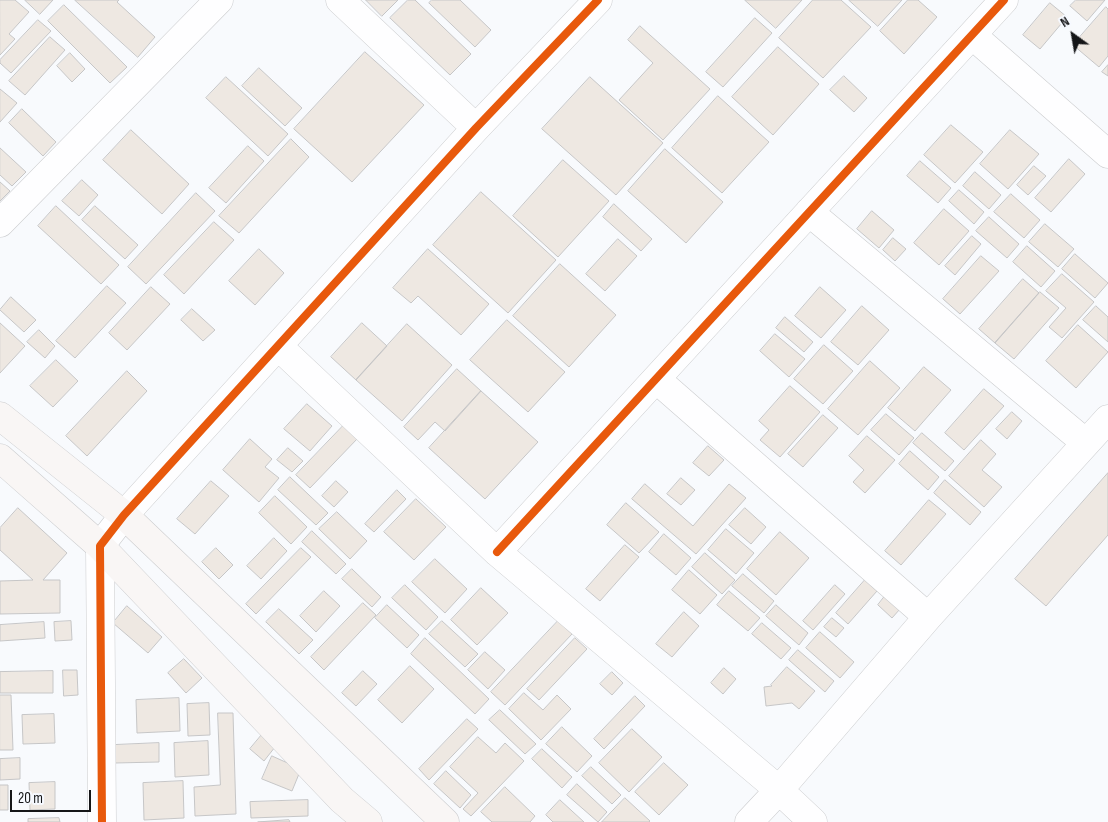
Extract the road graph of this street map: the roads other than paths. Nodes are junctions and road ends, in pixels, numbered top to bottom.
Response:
1 (219, 0) edge
2 (340, 0) edge
3 (598, 0) edge
4 (1004, 0) edge
5 (972, 35) junction
6 (476, 128) junction
7 (1108, 154) edge
8 (809, 212) junction
9 (0, 223) edge
10 (278, 346) junction
11 (656, 379) junction
12 (0, 416) edge
13 (1108, 419) edge
14 (1086, 443) junction
15 (0, 458) edge
16 (124, 515) junction
17 (100, 546) junction
18 (497, 552) junction
19 (928, 617) junction
20 (779, 790) junction
21 (342, 811) edge
22 (102, 822) edge
23 (368, 822) edge
24 (445, 822) edge
25 (749, 822) edge
26 (813, 822) edge

1 - 9 street
2 - 6 street
3 - 6 street
4 - 5 street
5 - 7 street
5 - 8 street
6 - 10 street
8 - 11 street
8 - 14 street
10 - 16 street
10 - 18 street
11 - 18 street
11 - 19 street
12 - 16 main road
13 - 14 street
14 - 19 street
15 - 17 main road
16 - 17 street
16 - 24 main road
17 - 21 main road
17 - 22 street
18 - 20 street
19 - 20 street
20 - 25 street
20 - 26 street
21 - 23 main road

